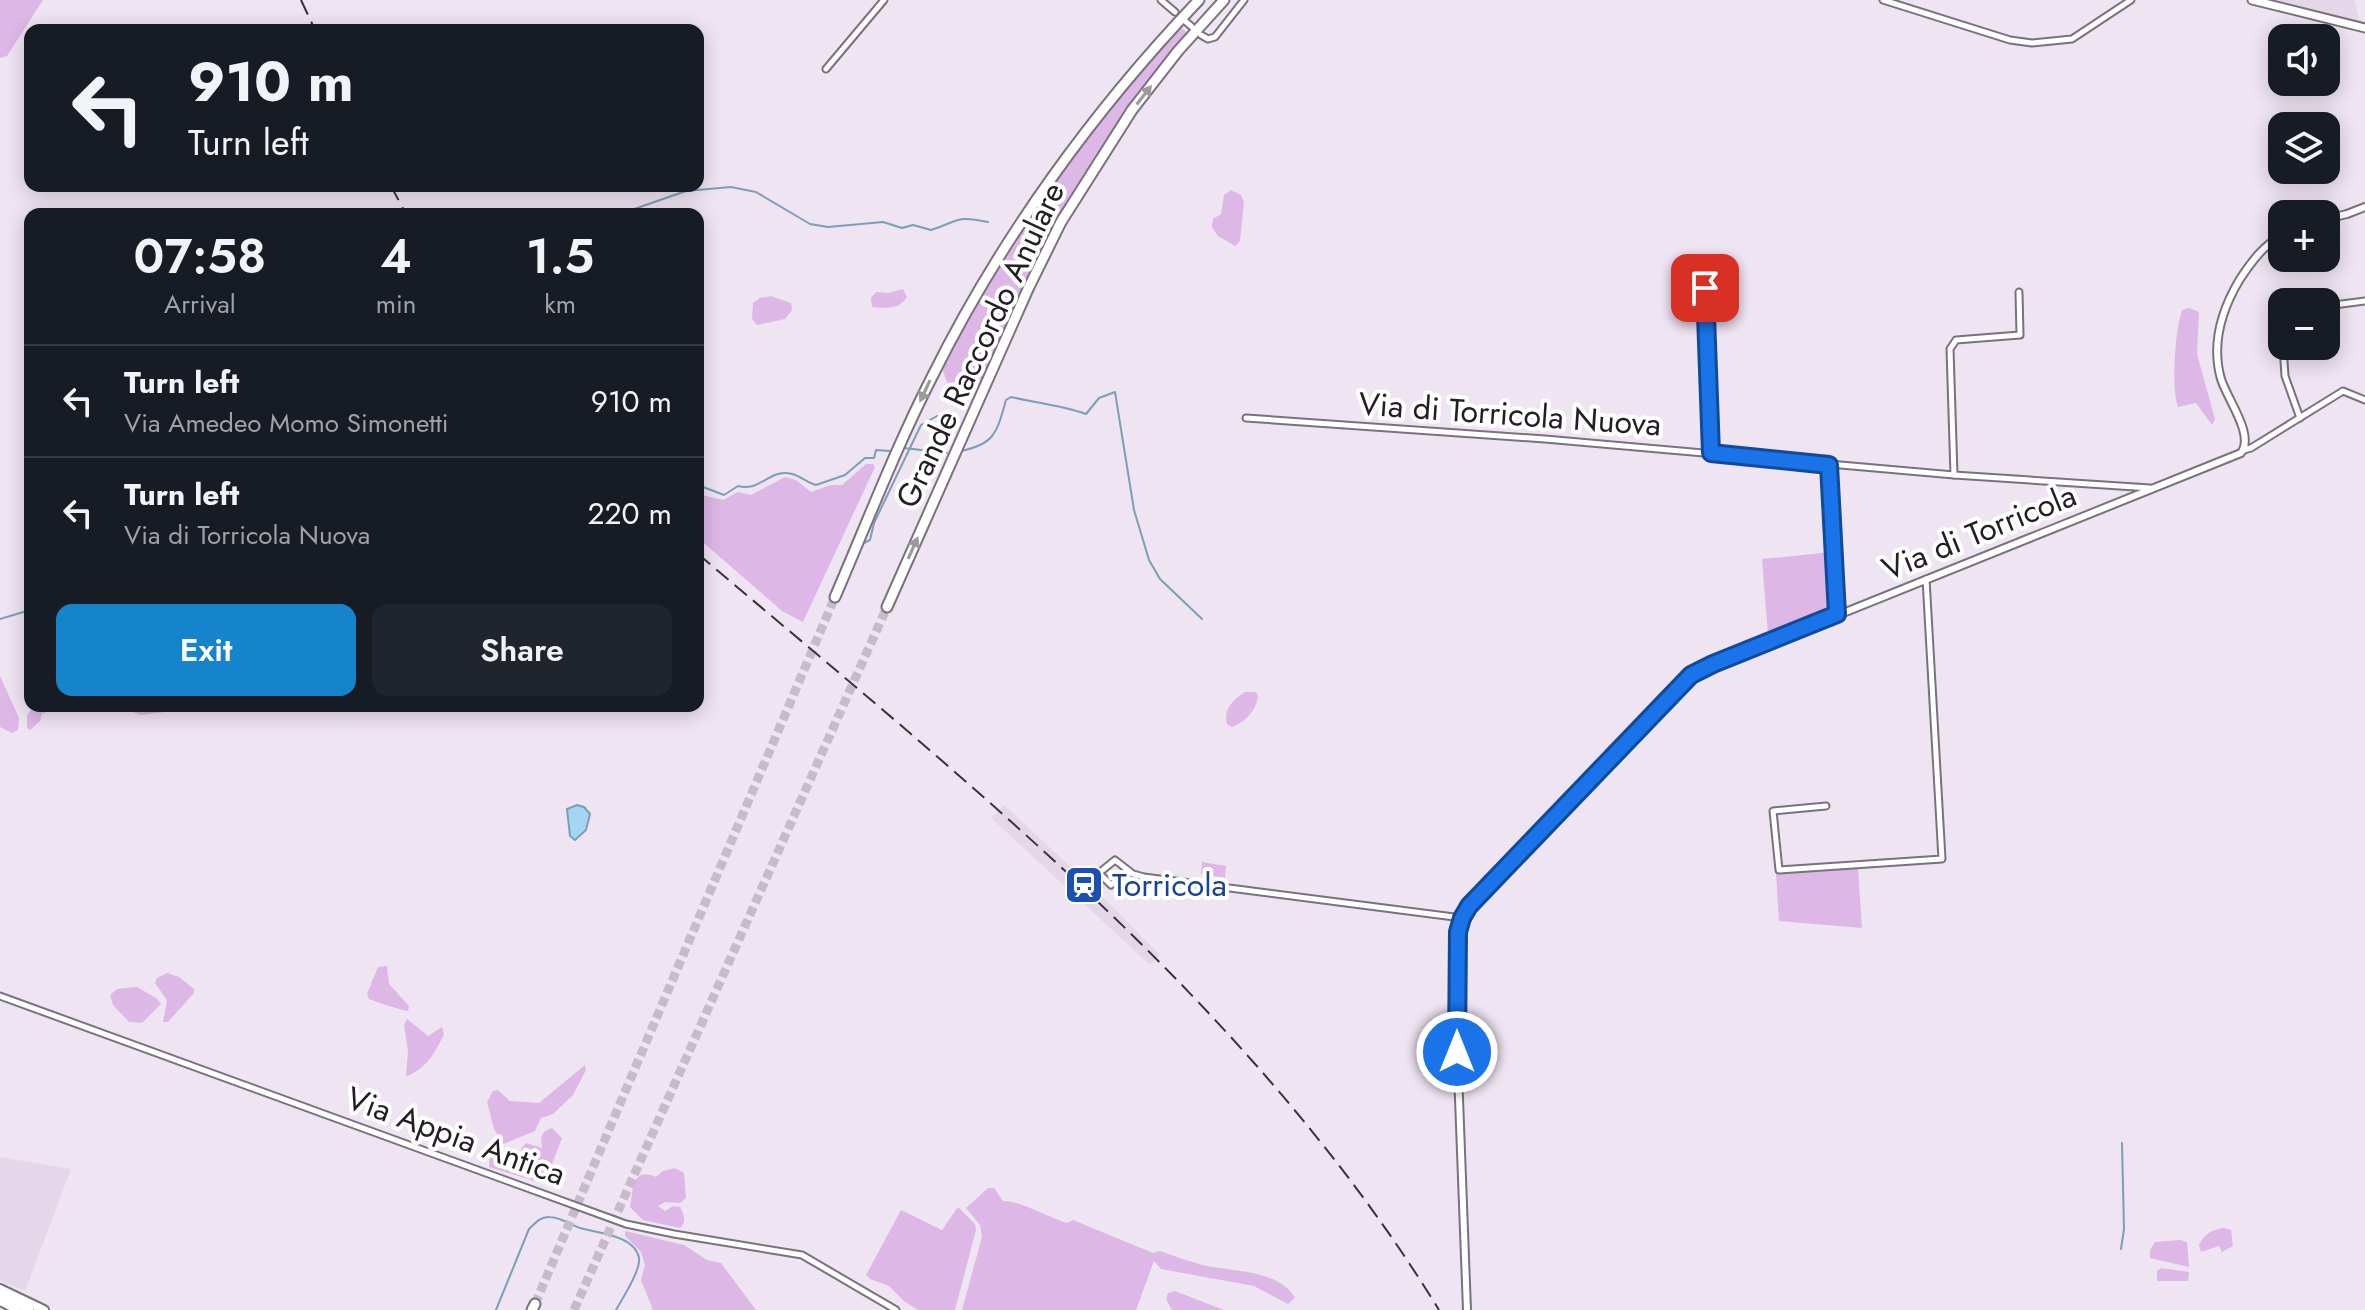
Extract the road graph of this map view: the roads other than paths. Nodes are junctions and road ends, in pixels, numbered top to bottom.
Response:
1 (884, 0) edge
2 (1161, 0) edge
3 (1199, 0) edge
4 (1224, 0) edge
5 (1244, 0) edge
6 (1883, 0) edge
7 (2131, 0) edge
8 (2252, 0) edge
9 (1175, 12) dead end
10 (1184, 20) dead end
11 (1192, 27) dead end
12 (2365, 28) edge
13 (1201, 35) dead end
14 (826, 69) dead end
15 (2365, 207) edge
16 (2340, 216) edge
17 (2268, 244) edge
18 (1704, 266) dead end
19 (2019, 292) dead end
20 (2365, 301) edge
21 (2340, 304) edge
22 (2284, 360) edge
23 (2365, 400) edge
24 (1246, 418) dead end
25 (2300, 418) junction
26 (2244, 450) junction
27 (1711, 453) junction
28 (1829, 465) junction
29 (1954, 475) junction
30 (2154, 488) junction
31 (1926, 579) junction
32 (835, 597) tunnel mouth
33 (887, 607) tunnel mouth
34 (1837, 614) junction
35 (1826, 806) dead end
36 (1128, 871) junction
37 (1462, 918) junction
38 (1, 998) edge
39 (0, 1289) edge
40 (0, 1299) edge
41 (16, 1310) edge
42 (29, 1310) edge
43 (44, 1310) edge
44 (896, 1310) edge
45 (1467, 1310) edge

1 - 14 street
2 - 9 street
3 -> 32 highway, Grande Raccordo Anulare
33 -> 4 highway, Grande Raccordo Anulare
5 - 13 street
6 - 7 street
8 - 12 main road
10 - 11 street
15 - 16 street
17 - 26 street
18 - 27 street
19 - 29 street
20 - 21 street
22 - 25 street
23 - 25 street
24 - 27 street, Via di Torricola Nuova
25 - 26 street
26 - 30 street, Via di Torricola
27 - 28 street, Via di Torricola Nuova
28 - 29 street, Via di Torricola Nuova
28 - 34 street
29 - 30 street, Via di Torricola Nuova
30 - 31 street, Via di Torricola
31 - 34 street, Via di Torricola
31 - 35 street
34 - 37 street, Via di Torricola
36 - 36 street
36 - 37 street
37 - 45 street
38 - 44 street, Via Appia Antica
39 - 43 main road
40 - 41 street
40 - 42 main road

